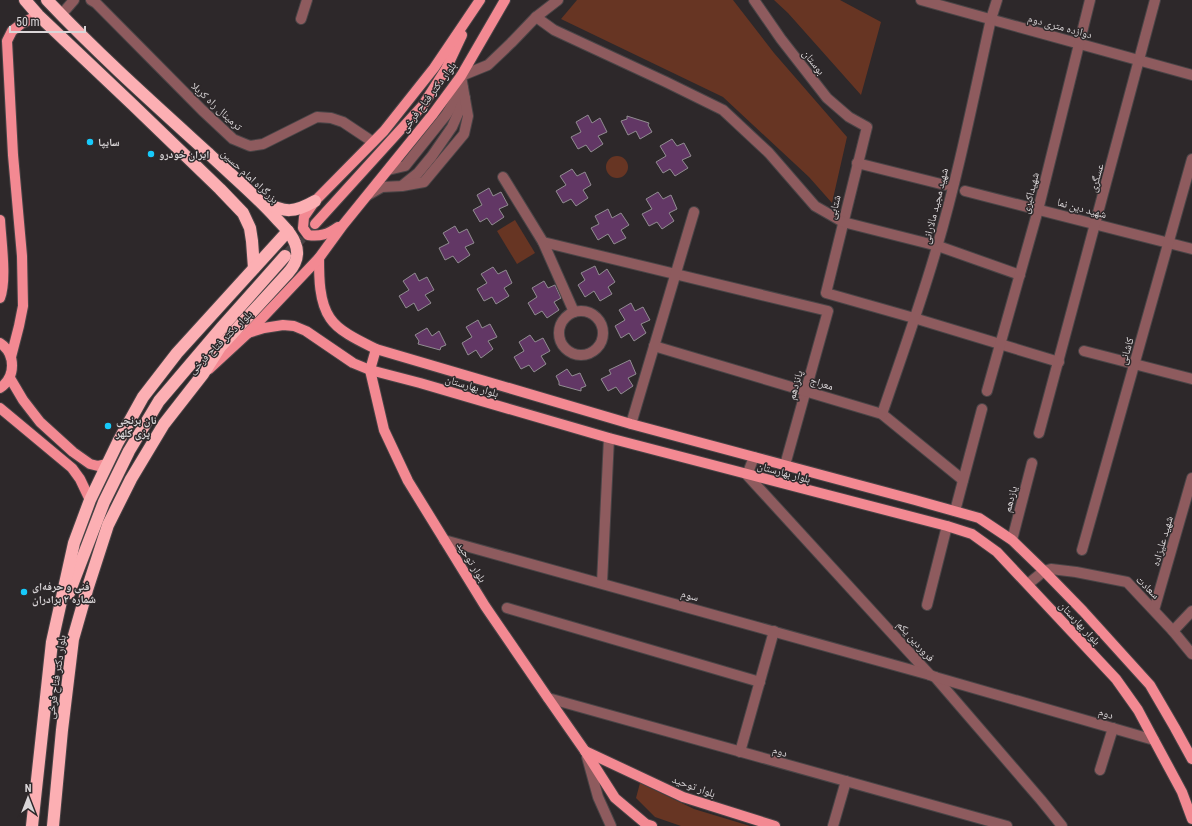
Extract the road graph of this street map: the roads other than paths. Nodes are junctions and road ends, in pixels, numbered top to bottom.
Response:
1 (25, 0) edge
2 (74, 0) edge
3 (91, 0) edge
4 (307, 0) edge
5 (505, 0) edge
6 (558, 0) edge
7 (754, 0) edge
8 (921, 0) edge
9 (997, 0) edge
10 (1090, 0) edge
11 (1155, 0) edge
12 (49, 1) edge
13 (477, 4) edge
14 (38, 15) junction
15 (61, 15) junction
16 (536, 17) junction
17 (302, 19) dead end
18 (991, 19) junction
19 (1079, 44) junction
20 (1139, 60) junction
21 (1192, 75) edge
22 (461, 76) junction
23 (463, 88) junction
24 (867, 126) joint
25 (373, 142) junction
26 (198, 144) junction
27 (186, 156) junction
28 (1192, 159) edge
29 (857, 162) junction
30 (388, 170) junction
31 (503, 177) dead end
32 (945, 185) dead end
33 (965, 191) dead end
34 (367, 195) junction
35 (258, 199) junction
36 (315, 201) junction
37 (1038, 210) junction
38 (694, 212) dead end
39 (0, 220) edge
40 (843, 222) junction
41 (314, 224) tunnel mouth
42 (1096, 224) junction
43 (343, 225) junction
44 (288, 231) junction
45 (543, 242) junction
46 (1168, 243) junction
47 (938, 246) junction
48 (1192, 250) edge
49 (285, 256) tunnel mouth
50 (318, 258) junction
51 (254, 268) junction
52 (675, 274) junction
53 (1020, 275) junction
54 (0, 298) edge
55 (574, 312) junction
56 (914, 318) junction
57 (248, 333) junction
58 (0, 343) edge
59 (999, 343) junction
60 (654, 346) junction
61 (376, 349) junction
62 (1084, 351) dead end
63 (11, 357) junction
64 (1059, 362) junction
65 (1135, 364) junction
66 (370, 370) junction
67 (203, 374) junction
68 (10, 378) junction
69 (1192, 379) edge
70 (0, 388) edge
71 (806, 390) junction
72 (986, 391) dead end
73 (0, 408) edge
74 (982, 409) dead end
75 (882, 414) junction
76 (631, 424) junction
77 (1039, 433) dead end
78 (609, 438) junction
79 (754, 457) junction
80 (107, 464) junction
81 (1032, 464) dead end
82 (785, 465) junction
83 (747, 474) junction
84 (1192, 478) edge
85 (963, 480) junction
86 (90, 500) junction
87 (955, 511) junction
88 (948, 526) junction
89 (444, 540) junction
90 (1012, 540) junction
91 (1082, 550) dead end
92 (1044, 571) junction
93 (602, 583) junction
94 (1028, 584) junction
95 (927, 605) dead end
96 (507, 608) dead end
97 (1154, 610) junction
98 (1192, 611) edge
99 (774, 631) junction
100 (1173, 631) junction
101 (52, 642) junction
102 (1192, 654) edge
103 (932, 676) junction
104 (760, 682) junction
105 (548, 698) junction
106 (1113, 728) junction
107 (1154, 740) junction
108 (585, 751) junction
109 (740, 752) junction
110 (1192, 759) edge
111 (1100, 770) dead end
112 (846, 781) junction
113 (1192, 819) edge
114 (32, 826) edge
115 (53, 826) edge
116 (611, 826) edge
117 (652, 826) edge
118 (775, 826) edge
119 (833, 826) edge
120 (1006, 826) edge
121 (1062, 826) edge

1 - 14 highway
2 - 15 street
3 - 25 street, ترمینال راه کربلا
4 - 17 street
5 - 22 main road, بلوار دکتر فتاح فرخی
6 - 16 street
7 - 24 street, بوستان
8 - 18 street, دوازده متری دوم
9 - 18 street, شهید مجید مالارانی
10 - 19 street, شهیداکبری
11 - 20 street, عسگری
12 - 15 highway, بزرگراه امام حسین
13 - 25 main road, بلوار دکتر فتاح فرخی
13 - 41 main road
14 - 27 highway
14 - 63 main road
15 - 26 highway, بزرگراه امام حسین
16 - 22 street
16 - 40 street
18 - 19 street, دوازده متری دوم
18 - 47 street, شهید مجید مالارانی
19 - 20 street, دوازده متری دوم
19 - 37 street, شهیداکبری
20 - 21 street, دوازده متری دوم
20 - 42 street, عسگری
22 - 23 street
22 - 30 main road, بلوار دکتر فتاح فرخی
23 - 30 street
23 - 34 street
24 - 29 street, شتابی
25 - 36 main road, بلوار دکتر فتاح فرخی
26 - 27 highway
26 - 35 highway, بزرگراه امام حسین
27 - 51 highway
28 - 46 street, کاشانی
29 - 32 street
29 - 40 street, شتابی
30 - 34 main road, بلوار دکتر فتاح فرخی
31 - 45 street
33 - 37 street, شهید دین نما
34 - 43 main road, بلوار دکتر فتاح فرخی
35 - 36 highway
35 - 44 highway, بزرگراه امام حسین
36 - 43 main road, بلوار دکتر فتاح فرخی
37 - 42 street, شهید دین نما
37 - 53 street, شهیداکبری
38 - 52 street
39 - 54 main road
40 - 47 street
40 - 56 street, شتابی
42 - 46 street, شهید دین نما
42 - 64 street, عسگری
43 - 50 main road, بلوار دکتر فتاح فرخی
44 - 51 highway, بلوار دکتر فتاح فرخی
44 - 67 highway, بزرگراه امام حسین
45 - 52 street
45 - 55 street
46 - 48 street, شهید دین نما
46 - 65 street, کاشانی
47 - 53 street
47 - 56 street, شهید مجید مالارانی
49 - 101 highway
50 - 57 main road, بلوار دکتر فتاح فرخی
50 - 61 main road, بلوار بهارستان
51 - 80 highway, بلوار دکتر فتاح فرخی
52 - 60 street
52 - 71 street, پانزدهم
53 - 59 street, شهیداکبری
55 - 55 street
56 - 59 street
56 - 75 street, شهید مجید مالارانی
57 - 66 main road, بلوار بهارستان
57 - 67 main road, بلوار دکتر فتاح فرخی
58 - 63 main road
59 - 64 street
59 - 72 street, شهیداکبری
60 - 71 street, معراج
60 - 76 street
61 - 66 main road
61 - 76 main road, بلوار بهارستان
62 - 65 street
63 - 68 main road
64 - 77 street
65 - 69 street
65 - 91 street, کاشانی
66 - 78 main road, بلوار بهارستان
66 - 89 main road, بلوار توحید
67 - 115 highway, بلوار دکتر فتاح فرخی
68 - 70 main road
68 - 80 main road
71 - 75 street, معراج
71 - 82 street, پانزدهم
73 - 86 main road
74 - 85 street
75 - 85 street, معراج
76 - 79 main road, بلوار بهارستان
78 - 83 main road, بلوار بهارستان
78 - 93 street
79 - 82 main road, بلوار بهارستان
79 - 83 street
80 - 86 highway, بلوار دکتر فتاح فرخی
81 - 90 street, یازدهم
82 - 87 main road, بلوار بهارستان
83 - 88 main road, بلوار بهارستان
83 - 103 street, فروردین یکم
84 - 97 street, شهید علیزاده
85 - 87 street
86 - 101 highway, بلوار دکتر فتاح فرخی
87 - 90 main road, بلوار بهارستان
88 - 94 main road, بلوار بهارستان
88 - 95 street
89 - 93 street, سوم
89 - 105 main road, بلوار توحید
90 - 92 main road, بلوار بهارستان
92 - 94 street
92 - 97 street, سعادت
92 - 110 main road, بلوار بهارستان
93 - 99 street, سوم
94 - 107 main road, بلوار بهارستان
96 - 104 street
97 - 100 street, سعادت
98 - 100 street
99 - 103 street, سوم
99 - 104 street
100 - 102 street, سعادت
101 - 114 highway, بلوار دکتر فتاح فرخی
103 - 106 street, دوم
103 - 121 street, فروردین یکم
104 - 109 street
105 - 108 main road, بلوار توحید
105 - 109 street, دوم
106 - 107 street, دوم
106 - 111 street
107 - 113 main road, بلوار بهارستان
108 - 116 street
108 - 117 main road, بلوار توحید
108 - 118 main road, بلوار توحید
109 - 112 street, دوم
112 - 119 street
112 - 120 street, دوم

